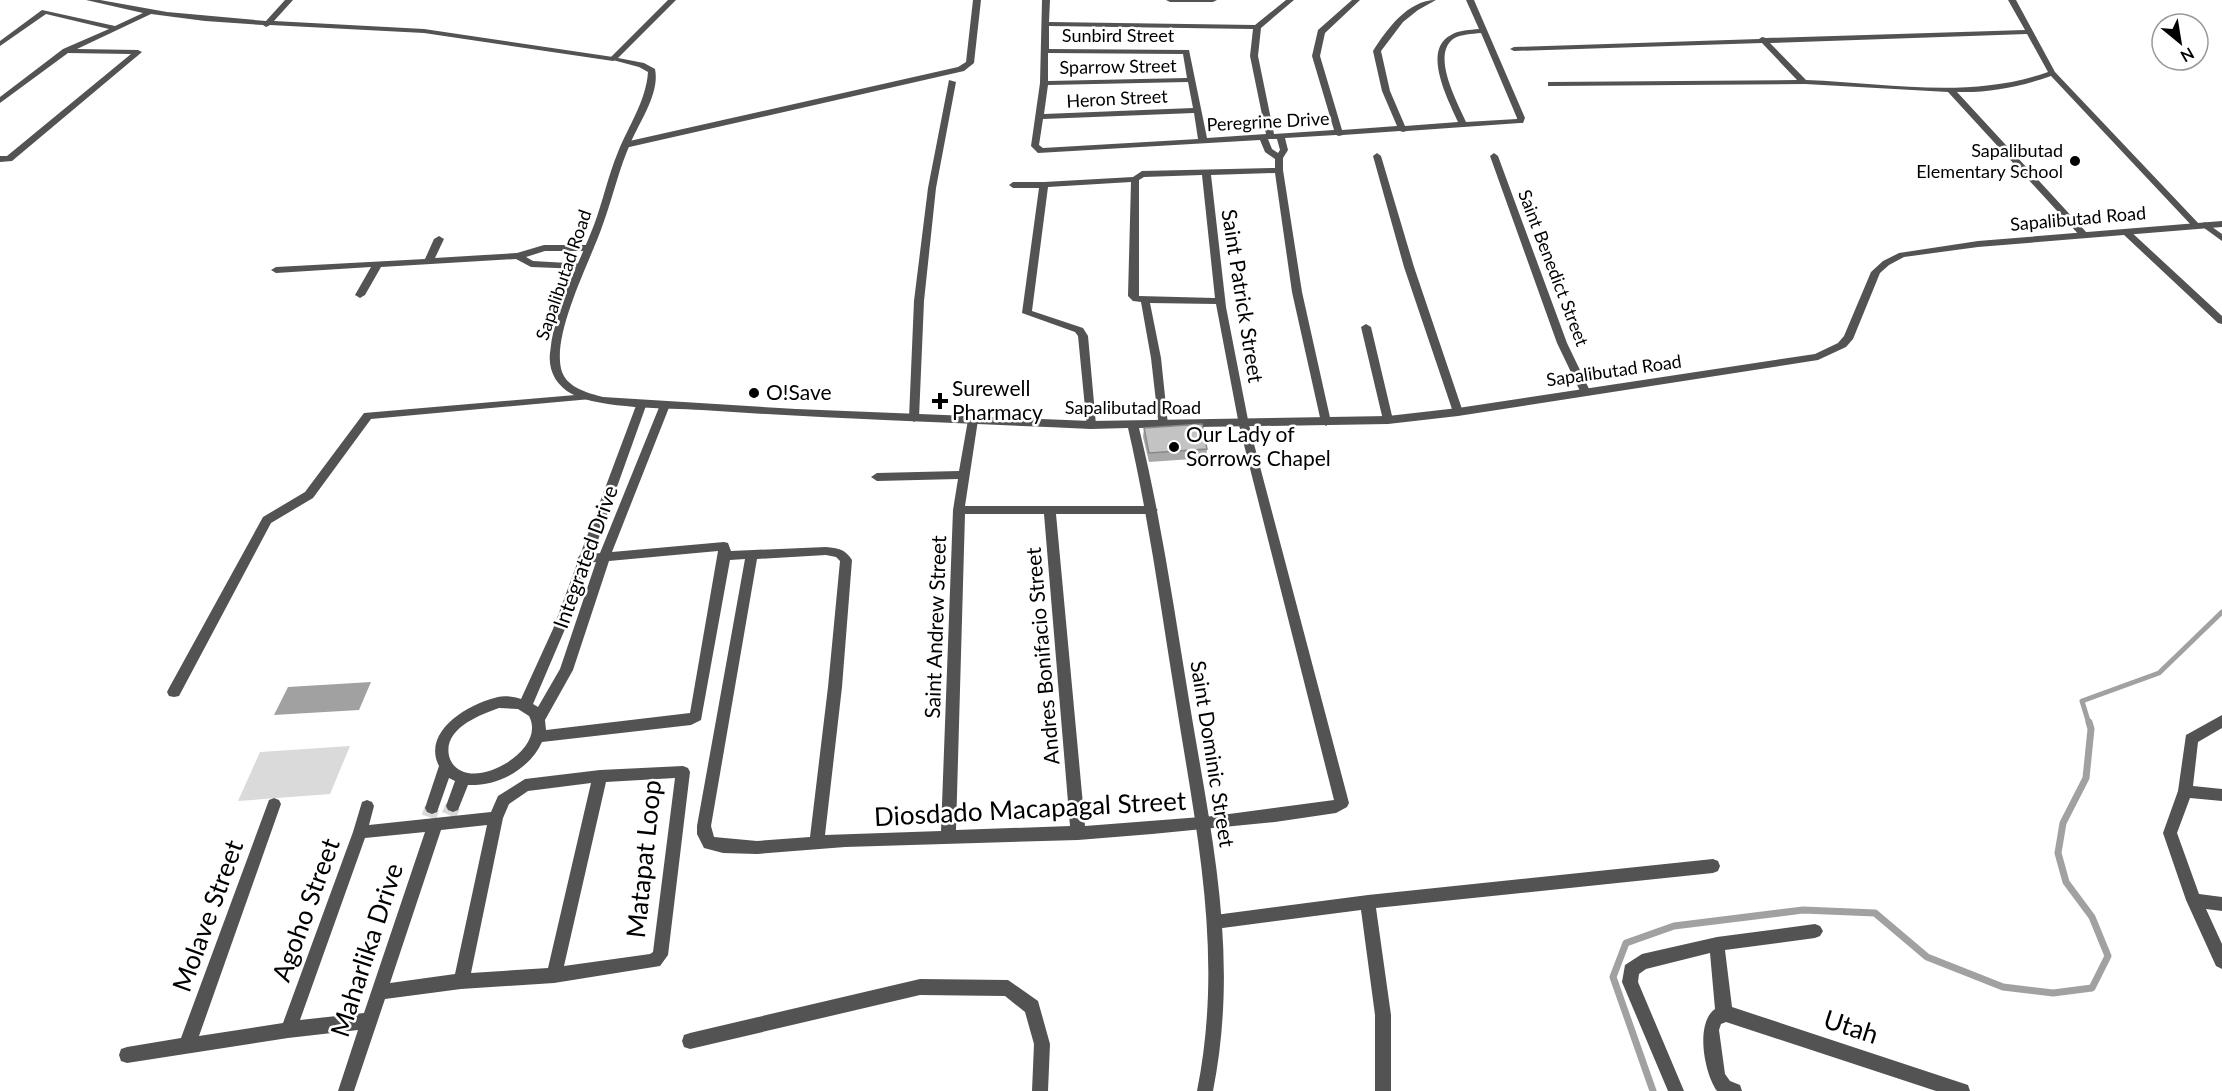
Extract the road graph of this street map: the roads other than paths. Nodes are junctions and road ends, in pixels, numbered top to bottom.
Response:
1 (90, 0) edge
2 (289, 0) edge
3 (672, 0) edge
4 (977, 0) edge
5 (1046, 0) edge
6 (1170, 0) edge
7 (1213, 0) edge
8 (1290, 0) edge
9 (1356, 0) edge
10 (1432, 0) edge
11 (1470, 0) edge
12 (2012, 0) edge
13 (148, 13) junction
14 (1045, 24) junction
15 (266, 25) junction
16 (1257, 27) junction
17 (116, 28) junction
18 (1483, 31) junction
19 (2029, 32) junction
20 (1762, 39) junction
21 (0, 44) edge
22 (1514, 48) dead end
23 (66, 51) junction
24 (1046, 51) junction
25 (613, 58) junction
26 (2052, 73) junction
27 (1192, 80) junction
28 (952, 82) dead end
29 (1804, 82) junction
30 (1044, 83) junction
31 (1551, 84) dead end
32 (1950, 90) junction
33 (0, 101) edge
34 (1196, 110) junction
35 (1039, 117) junction
36 (1464, 126) junction
37 (1403, 130) junction
38 (1339, 134) junction
39 (1280, 136) junction
40 (1267, 137) junction
41 (1203, 141) junction
42 (625, 145) junction
43 (1377, 156) dead end
44 (1494, 156) dead end
45 (1279, 158) junction
46 (0, 159) edge
47 (1279, 170) junction
48 (1206, 172) junction
49 (1135, 179) junction
50 (1013, 185) dead end
51 (1044, 185) junction
52 (2222, 224) edge
53 (2200, 225) junction
54 (2126, 232) junction
55 (2084, 236) junction
56 (2222, 238) edge
57 (439, 239) dead end
58 (589, 248) junction
59 (518, 256) junction
60 (429, 261) junction
61 (378, 264) junction
62 (582, 266) junction
63 (276, 270) dead end
64 (360, 295) dead end
65 (1145, 300) junction
66 (1221, 301) junction
67 (2222, 321) edge
68 (1366, 327) dead end
69 (1585, 391) junction
70 (587, 397) junction
71 (642, 403) junction
72 (665, 405) junction
73 (1458, 412) junction
74 (914, 418) junction
75 (973, 420) junction
76 (1388, 420) junction
77 (1326, 422) junction
78 (1091, 425) junction
79 (1163, 425) junction
80 (1244, 425) junction
81 (1133, 426) junction
82 (963, 475) junction
83 (878, 477) dead end
84 (959, 510) junction
85 (1152, 510) junction
86 (1050, 511) junction
87 (752, 555) junction
88 (605, 556) junction
89 (725, 556) junction
90 (583, 559) junction
91 (591, 598) junction
92 (568, 599) junction
93 (174, 692) dead end
94 (525, 706) junction
95 (538, 718) junction
96 (2222, 721) edge
97 (538, 737) junction
98 (445, 768) junction
99 (600, 777) junction
100 (463, 779) junction
101 (2185, 790) junction
102 (2222, 795) edge
103 (274, 804) dead end
104 (367, 806) dead end
105 (439, 817) junction
106 (496, 818) junction
107 (1202, 825) junction
108 (360, 832) junction
109 (1078, 833) junction
110 (948, 837) junction
111 (817, 841) junction
112 (1713, 866) dead end
113 (2194, 900) junction
114 (1368, 902) junction
115 (2222, 904) edge
116 (1215, 922) junction
117 (1815, 931) dead end
118 (1717, 944) junction
119 (2222, 961) edge
120 (554, 975) junction
121 (461, 981) junction
122 (380, 992) junction
123 (1724, 1013) junction
124 (370, 1020) junction
125 (288, 1030) junction
126 (690, 1041) dead end
127 (187, 1045) junction
128 (127, 1055) dead end
129 (346, 1091) edge
130 (1040, 1091) edge
131 (1205, 1091) edge
132 (1383, 1091) edge
133 (1676, 1091) edge
134 (1734, 1091) edge
135 (1962, 1091) edge

1 - 13 street, Sapalibutad Road
2 - 15 street
3 - 25 street
4 - 42 street
5 - 14 street, Peregrine Drive
6 - 7 street
8 - 16 street
9 - 38 street
10 - 37 street
11 - 18 street, Peregrine Drive
12 - 19 street
13 - 15 street, Sapalibutad Road
13 - 17 street
14 - 16 street
14 - 24 street, Peregrine Drive
15 - 25 street, Sapalibutad Road
16 - 40 street
17 - 21 street
17 - 23 street
18 - 36 street
18 - 36 street, Peregrine Drive
19 - 20 street
19 - 26 street
20 - 22 street
20 - 29 street
23 - 33 street
23 - 46 street
24 - 27 street, Sunbird Street
24 - 30 street, Peregrine Drive
25 - 42 street, Sapalibutad Road
26 - 32 street
26 - 53 street
27 - 30 street, Sparrow Street
27 - 34 street
28 - 74 street
29 - 31 street
29 - 32 street
30 - 35 street, Peregrine Drive
32 - 55 street
34 - 35 street, Heron Street
34 - 41 street
35 - 41 street, Peregrine Drive
36 - 37 street, Peregrine Drive
37 - 38 street, Peregrine Drive
38 - 39 street, Peregrine Drive
39 - 40 street, Peregrine Drive
39 - 45 street
40 - 41 street, Peregrine Drive
40 - 45 street
42 - 58 street, Sapalibutad Road
43 - 73 street
44 - 69 street, Saint Benedict Street
45 - 47 street
47 - 48 street
47 - 77 street
48 - 49 street
48 - 66 street, Saint Patrick Street
49 - 51 street
49 - 65 street
50 - 51 street
51 - 78 street
52 - 53 street, Sapalibutad Road
53 - 54 street, Sapalibutad Road
53 - 56 street
54 - 55 street, Sapalibutad Road
54 - 67 street
55 - 69 street, Sapalibutad Road
57 - 60 street
58 - 59 street
58 - 62 street, Sapalibutad Road
59 - 60 street
59 - 62 street
60 - 61 street
61 - 63 street
61 - 64 street
62 - 70 street, Sapalibutad Road
65 - 66 street
65 - 79 street
66 - 80 street, Saint Patrick Street
68 - 76 street
69 - 73 street, Sapalibutad Road
70 - 71 street, Sapalibutad Road
70 - 93 street
71 - 72 street, Sapalibutad Road
71 - 90 street, Integrated Drive
72 - 74 street, Sapalibutad Road
72 - 88 street, Integrated Drive
73 - 76 street, Sapalibutad Road
74 - 75 street, Sapalibutad Road
75 - 78 street, Sapalibutad Road
75 - 82 street, Saint Andrew Street
76 - 77 street, Sapalibutad Road
77 - 80 street, Sapalibutad Road
78 - 81 street, Sapalibutad Road
79 - 80 street, Sapalibutad Road
79 - 81 street, Sapalibutad Road
80 - 107 street, Saint Patrick Street
81 - 85 street, Saint Dominic Street
82 - 83 street
82 - 84 street, Saint Andrew Street
84 - 86 street
84 - 110 street, Saint Andrew Street
85 - 86 street
85 - 107 street, Saint Dominic Street
86 - 109 street, Andres Bonifacio Street
87 - 89 street
87 - 111 street
87 - 111 street, Diosdado Macapagal Street
88 - 89 street
88 - 90 street
88 - 91 street, Integrated Drive
89 - 97 street
90 - 92 street, Integrated Drive
91 - 92 street
91 - 95 street, Integrated Drive
92 - 94 street, Integrated Drive
94 - 95 street
94 - 98 street
95 - 97 street
96 - 101 street
97 - 100 street
98 - 100 street
98 - 105 street
99 - 106 street, Matapat Loop
99 - 120 street
99 - 120 street, Matapat Loop
100 - 105 street
101 - 102 street
101 - 113 street
103 - 127 street, Molave Street
104 - 108 street, Agoho Street
105 - 106 street
105 - 108 street
105 - 122 street, Maharlika Drive
106 - 121 street, Matapat Loop
107 - 109 street, Diosdado Macapagal Street
107 - 116 street, Saint Dominic Street
108 - 125 street, Agoho Street
109 - 110 street, Diosdado Macapagal Street
110 - 111 street, Diosdado Macapagal Street
112 - 114 street
113 - 115 street
113 - 119 street
114 - 116 street
114 - 132 street
116 - 131 street, Saint Dominic Street
117 - 118 street
118 - 123 street
118 - 133 street
120 - 121 street, Matapat Loop
121 - 122 street, Matapat Loop
122 - 124 street, Maharlika Drive
123 - 134 street
123 - 135 street, Utah
124 - 125 street
124 - 129 street, Maharlika Drive
125 - 127 street
126 - 130 street
127 - 128 street

